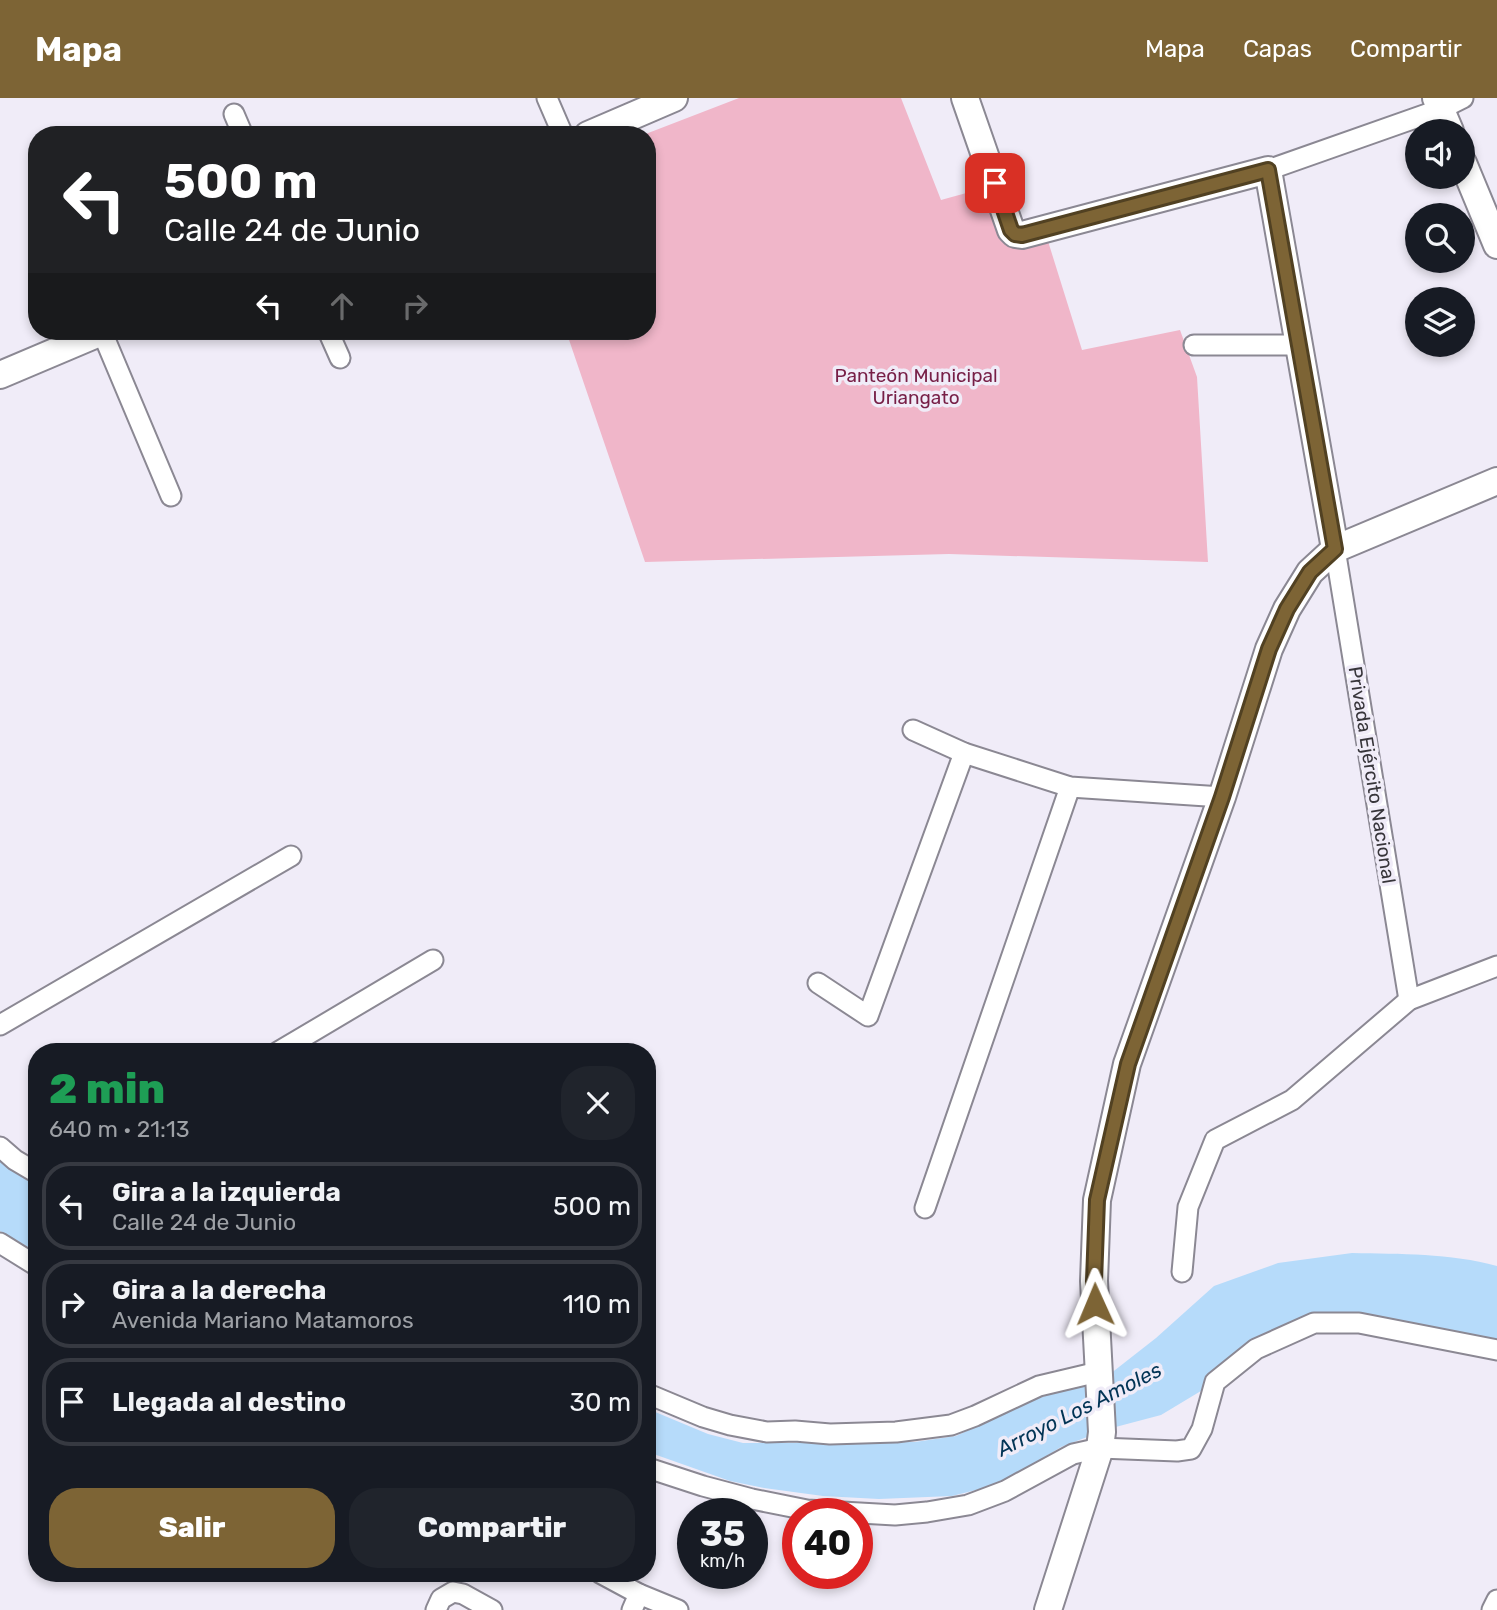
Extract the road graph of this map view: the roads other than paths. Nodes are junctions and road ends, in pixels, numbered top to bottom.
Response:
1 (547, 98) edge
2 (674, 98) edge
3 (965, 98) edge
4 (1448, 109) edge
5 (234, 114) dead end
6 (239, 126) edge
7 (559, 126) edge
8 (609, 126) edge
9 (1268, 170) junction
10 (1474, 189) edge
11 (1497, 245) edge
12 (82, 340) edge
13 (107, 340) edge
14 (332, 340) edge
15 (1195, 345) dead end
16 (1299, 345) junction
17 (340, 358) dead end
18 (0, 375) edge
19 (1497, 481) edge
20 (171, 496) dead end
21 (1335, 549) junction
22 (913, 730) dead end
23 (964, 753) junction
24 (1070, 787) junction
25 (1222, 797) junction
26 (290, 856) dead end
27 (433, 960) dead end
28 (1497, 965) edge
29 (818, 983) dead end
30 (1409, 1000) junction
31 (0, 1025) edge
32 (293, 1043) edge
33 (0, 1147) edge
34 (28, 1168) edge
35 (925, 1208) dead end
36 (0, 1243) edge
37 (28, 1260) edge
38 (1182, 1272) dead end
39 (1497, 1350) edge
40 (1098, 1375) junction
41 (656, 1397) edge
42 (1101, 1440) junction
43 (656, 1470) edge
44 (611, 1582) edge
45 (1497, 1600) edge
46 (635, 1602) edge
47 (436, 1610) edge
48 (492, 1610) edge
49 (678, 1610) edge
50 (1048, 1610) edge
51 (1492, 1610) edge

1 - 7 street
2 - 8 street
3 - 9 street
4 - 9 street
5 - 6 street
9 - 16 street
10 - 11 street
12 - 18 street
13 - 20 street
14 - 17 street
15 - 16 street
16 - 21 street
19 - 21 street
21 - 25 street
21 - 30 street, Privada Ejército Nacional
22 - 23 street
23 - 24 street
23 - 29 street
24 - 25 street
24 - 35 street
25 - 40 street
26 - 31 street
27 - 32 street
28 - 30 street
30 - 38 street
33 - 34 street
36 - 37 street
39 - 42 street
40 - 41 street
40 - 42 street
42 - 43 street
42 - 50 street
44 - 46 street
45 - 51 street
46 - 49 street
47 - 48 street

